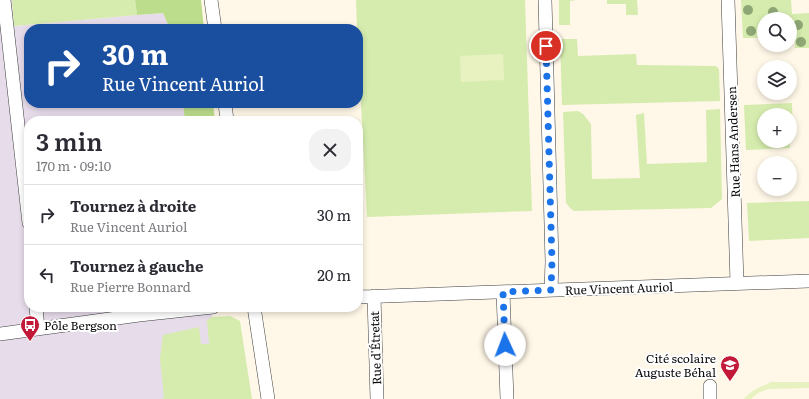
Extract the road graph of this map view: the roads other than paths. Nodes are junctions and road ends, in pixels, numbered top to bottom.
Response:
1 (4, 0) edge
2 (211, 0) edge
3 (545, 0) edge
4 (728, 0) edge
5 (214, 24) edge
6 (24, 178) edge
7 (809, 281) edge
8 (737, 283) junction
9 (551, 290) junction
10 (503, 292) junction
11 (374, 296) junction
12 (363, 297) edge
13 (36, 312) edge
14 (167, 312) edge
15 (255, 312) edge
16 (38, 329) junction
17 (0, 334) edge
18 (268, 399) edge
19 (377, 399) edge
20 (506, 399) edge

1 - 6 street
2 - 5 street
3 - 9 street
4 - 8 street, Rue Hans Andersen
7 - 8 street, Rue Vincent Auriol
8 - 9 street, Rue Vincent Auriol
9 - 10 street, Rue Vincent Auriol
10 - 11 street, Rue Vincent Auriol
10 - 20 street
11 - 12 street, Rue Vincent Auriol
11 - 19 street, Rue d'Étretat
13 - 16 street
14 - 16 street
15 - 18 street
16 - 17 street

